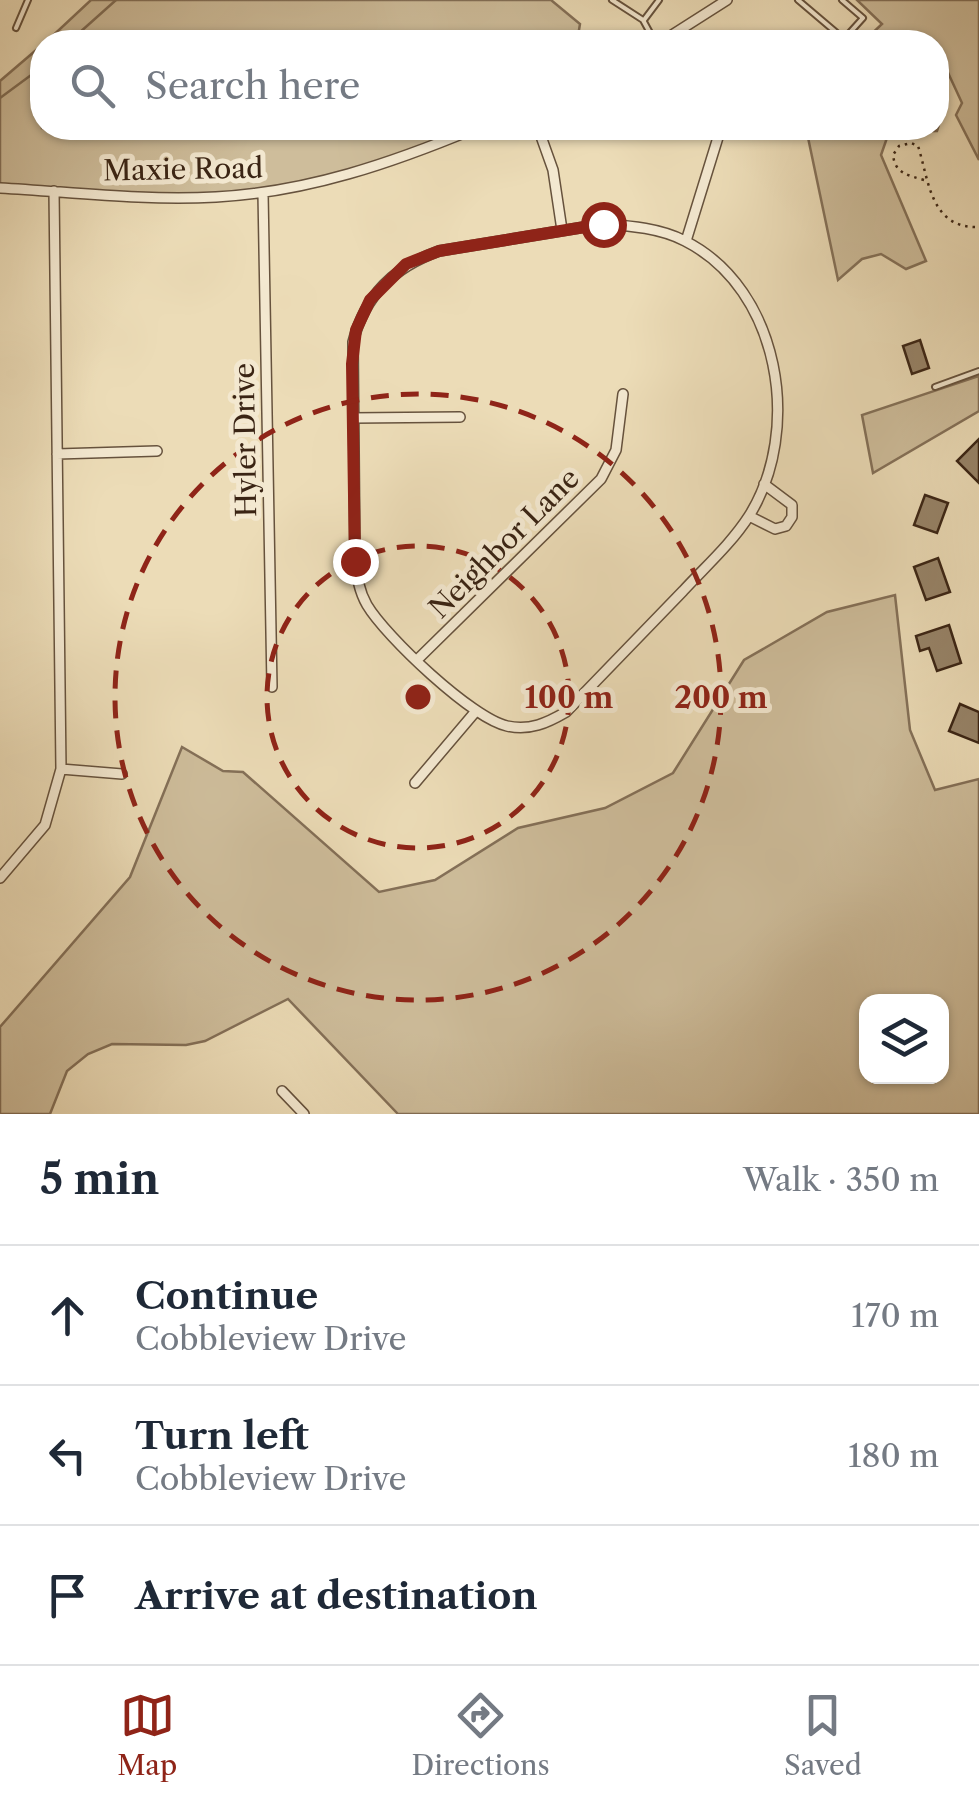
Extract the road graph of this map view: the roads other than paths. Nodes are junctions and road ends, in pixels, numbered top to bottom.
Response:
1 (28, 0) edge
2 (612, 0) edge
3 (659, 0) edge
4 (727, 0) edge
5 (798, 0) edge
6 (842, 0) edge
7 (644, 20) junction
8 (16, 28) dead end
9 (650, 30) edge
10 (678, 30) edge
11 (833, 30) edge
12 (852, 30) edge
13 (444, 140) edge
14 (542, 140) edge
15 (718, 140) edge
16 (0, 188) edge
17 (54, 191) junction
18 (263, 192) junction
19 (562, 230) junction
20 (686, 241) junction
21 (979, 372) edge
22 (935, 387) dead end
23 (623, 394) dead end
24 (460, 417) dead end
25 (352, 418) junction
26 (157, 451) dead end
27 (57, 454) junction
28 (764, 484) junction
29 (749, 516) junction
30 (418, 659) junction
31 (272, 687) dead end
32 (476, 711) junction
33 (61, 769) junction
34 (122, 774) dead end
35 (415, 783) dead end
36 (0, 878) edge
37 (282, 1091) dead end
38 (304, 1114) edge

1 - 8 lane
2 - 7 lane
3 - 7 lane
4 - 10 street
5 - 11 lane
6 - 12 lane
7 - 9 lane
13 - 18 street, Maxie Road
14 - 19 street
15 - 20 street
16 - 17 street, Maxie Road
17 - 18 street, Maxie Road
17 - 27 street
18 - 31 street, Hyler Drive
19 - 20 street
19 - 25 street
20 - 28 street
21 - 22 lane
23 - 30 street, Neighbor Lane
24 - 25 street
25 - 30 street
26 - 27 street
27 - 33 street
28 - 29 street
28 - 29 street
29 - 32 street
30 - 32 street
32 - 35 street
33 - 34 street
33 - 36 street
37 - 38 street

